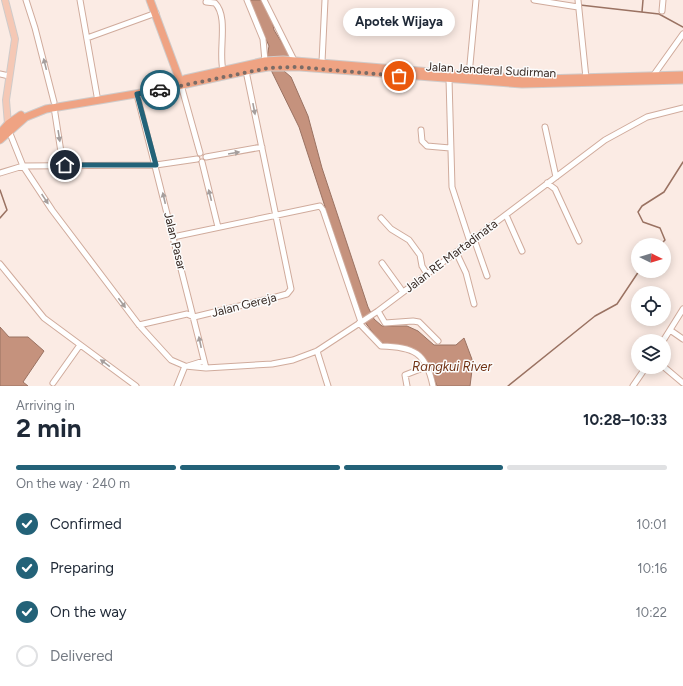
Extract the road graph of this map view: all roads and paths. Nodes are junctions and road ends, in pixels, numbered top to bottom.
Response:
1 (4, 0) edge
2 (26, 0) edge
3 (80, 0) edge
4 (150, 0) edge
5 (247, 0) edge
6 (264, 0) edge
7 (325, 0) edge
8 (476, 0) edge
9 (534, 0) edge
10 (662, 0) edge
11 (206, 2) dead end
12 (578, 4) edge
13 (662, 11) dead end
14 (156, 13) junction
15 (683, 34) edge
16 (87, 38) junction
17 (290, 62) junction
18 (322, 62) junction
19 (266, 63) junction
20 (223, 70) junction
21 (246, 71) junction
22 (0, 74) edge
23 (683, 75) edge
24 (9, 76) junction
25 (469, 76) junction
26 (653, 76) junction
27 (586, 78) junction
28 (449, 79) junction
29 (683, 80) edge
30 (181, 83) junction
31 (137, 94) junction
32 (97, 96) junction
33 (54, 104) junction
34 (683, 108) edge
35 (545, 127) dead end
36 (8, 128) junction
37 (421, 130) dead end
38 (0, 132) edge
39 (0, 140) edge
40 (262, 147) junction
41 (450, 148) junction
42 (200, 153) junction
43 (206, 157) junction
44 (197, 159) junction
45 (202, 162) junction
46 (63, 165) junction
47 (156, 165) junction
48 (23, 166) junction
49 (0, 173) edge
50 (556, 177) junction
51 (547, 183) junction
52 (275, 215) junction
53 (506, 215) junction
54 (381, 218) dead end
55 (218, 227) junction
56 (173, 237) junction
57 (472, 240) junction
58 (579, 241) dead end
59 (522, 251) dead end
60 (456, 252) junction
61 (382, 263) dead end
62 (0, 264) edge
63 (427, 274) junction
64 (487, 276) dead end
65 (403, 292) junction
66 (474, 304) dead end
67 (683, 310) edge
68 (378, 311) junction
69 (194, 317) junction
70 (361, 323) junction
71 (139, 325) junction
72 (670, 330) junction
73 (667, 334) edge
74 (683, 339) edge
75 (438, 341) dead end
76 (80, 345) junction
77 (317, 351) junction
78 (204, 361) junction
79 (185, 366) junction
80 (428, 366) junction
81 (206, 368) junction
82 (671, 373) edge
83 (641, 374) edge
84 (53, 383) dead end
85 (683, 383) edge
86 (136, 386) edge
87 (177, 386) edge
88 (328, 386) edge
89 (407, 386) edge
90 (433, 386) edge
91 (633, 386) edge

1 - 24 main road
33 -> 2 street
3 - 16 street
4 - 14 highway
5 - 19 street
6 - 17 street
7 - 18 street
8 - 25 street
9 - 12 street
10 - 13 street
11 - 20 street
12 - 27 street
14 - 16 street
14 - 30 highway
15 - 26 street
16 - 32 street
17 - 18 highway, Jalan Jenderal Sudirman
17 - 19 highway, Jalan Jenderal Sudirman
17 - 28 highway, Jalan Jenderal Sudirman
18 - 25 highway, Jalan Jenderal Sudirman
19 - 20 highway, Jalan Jenderal Sudirman
19 - 21 highway, Jalan Jenderal Sudirman
20 - 30 highway, Jalan Jenderal Sudirman
21 - 30 highway, Jalan Jenderal Sudirman
21 -> 40 street
22 - 24 street
23 - 26 highway, Jalan Jenderal Sudirman
24 - 36 main road
25 - 27 highway, Jalan Jenderal Sudirman
26 - 27 highway, Jalan Jenderal Sudirman
28 - 29 highway, Jalan Jenderal Sudirman
28 - 41 street
30 - 31 highway, Jalan Jenderal Sudirman
30 - 32 highway, Jalan Jenderal Sudirman
30 - 42 street
31 - 33 highway, Jalan Jenderal Sudirman
31 - 47 street, Jalan Pasar
32 - 33 highway, Jalan Jenderal Sudirman
33 - 36 highway, Jalan Jenderal Sudirman
33 -> 46 street
34 - 50 street, Jalan RE Martadinata
35 - 50 street
36 - 38 highway, Jalan Jenderal Sudirman
36 - 39 highway, Jalan Jenderal Sudirman
36 - 48 street
37 - 41 street
43 -> 40 street
40 - 52 street
41 - 57 street
42 - 43 street
42 - 44 street
43 - 45 street
44 - 45 street
44 - 47 street
55 -> 45 street
46 - 47 street
46 - 48 street
56 -> 47 street, Jalan Pasar
48 - 49 street
48 -> 71 street
50 - 51 street, Jalan RE Martadinata
51 - 53 street, Jalan RE Martadinata
51 - 58 street
52 - 55 street
52 - 69 street, Jalan Gereja
52 - 70 street
53 - 57 street, Jalan RE Martadinata
53 - 59 street
54 - 63 street
55 - 56 street
56 - 69 street, Jalan Pasar
57 - 60 street, Jalan RE Martadinata
57 - 64 street
60 - 63 street, Jalan RE Martadinata
60 - 66 street
61 - 65 street
62 - 76 street
63 - 65 street, Jalan RE Martadinata
65 - 68 street, Jalan RE Martadinata
67 - 72 street
68 - 70 street, Jalan RE Martadinata
68 - 75 street
69 - 71 street, Jalan Gereja
78 -> 69 street, Jalan Pasar
70 - 77 street, Jalan RE Martadinata
70 - 80 street
71 - 79 street
72 - 73 street
72 - 74 street
76 - 84 street
86 -> 76 street
77 - 81 street, Jalan RE Martadinata
77 - 88 street
78 - 79 street
78 - 81 street, Jalan Pasar
79 - 81 street, Jalan RE Martadinata
79 - 87 street
80 - 89 street
80 - 90 street
82 - 85 street
83 - 91 street

